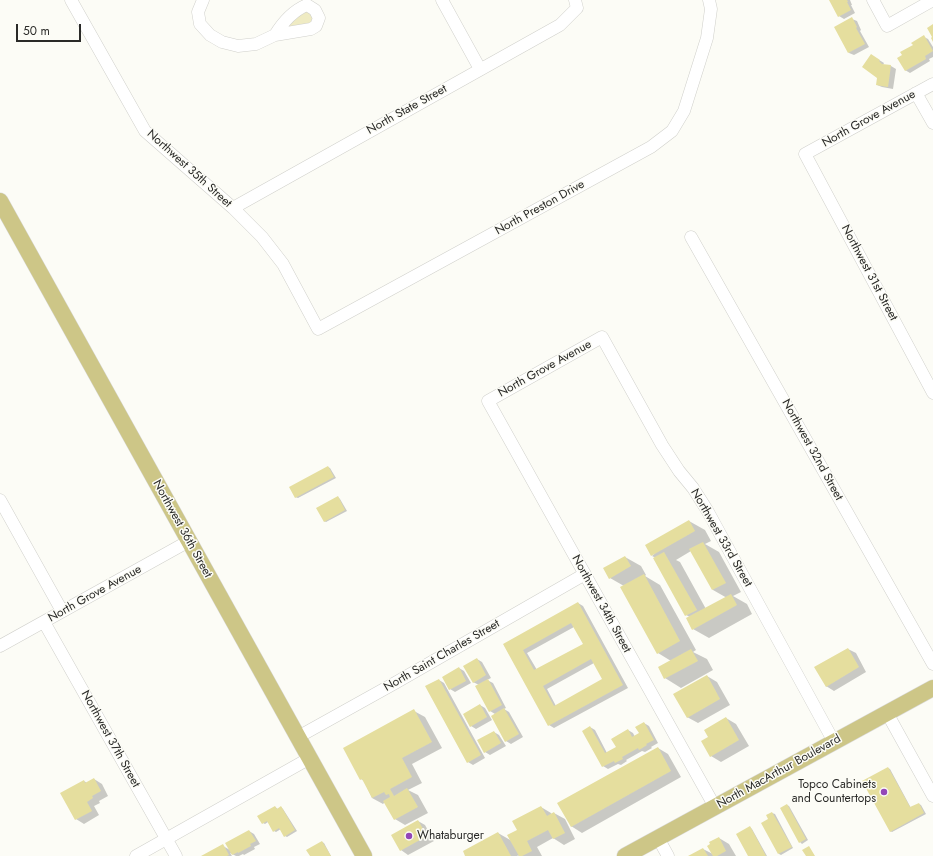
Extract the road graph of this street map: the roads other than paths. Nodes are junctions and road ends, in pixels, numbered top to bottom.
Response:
1 (71, 0) edge
2 (203, 0) edge
3 (442, 0) edge
4 (709, 0) edge
5 (872, 0) edge
6 (933, 0) edge
7 (576, 4) edge
8 (275, 35) dead end
9 (480, 69) junction
10 (933, 84) edge
11 (916, 93) junction
12 (933, 123) edge
13 (805, 154) joint
14 (0, 201) edge
15 (233, 208) junction
16 (691, 237) dead end
17 (318, 329) joint
18 (602, 337) joint
19 (933, 393) edge
20 (488, 401) joint
21 (0, 500) edge
22 (189, 541) junction
23 (585, 574) junction
24 (62, 611) junction
25 (44, 622) junction
26 (1, 645) edge
27 (933, 664) edge
28 (933, 688) edge
29 (887, 713) junction
30 (298, 737) junction
31 (834, 742) junction
32 (310, 758) junction
33 (933, 796) edge
34 (715, 807) junction
35 (658, 838) junction
36 (166, 839) junction
37 (136, 856) edge
38 (176, 856) edge
39 (364, 856) edge
40 (625, 856) edge
41 (668, 856) edge

1 - 15 street, Northwest 35th Street
2 - 8 street
3 - 9 street
4 - 17 street, North Preston Drive
5 - 6 street
7 - 9 street, North State Street
9 - 15 street, North State Street
10 - 11 street, North Grove Avenue
11 - 12 street
11 - 13 street, North Grove Avenue
13 - 19 street, Northwest 31st Street
14 - 22 main road, Northwest 36th Street
15 - 17 street, Northwest 35th Street
16 - 27 street, Northwest 32nd Street
18 - 20 street, North Grove Avenue
18 - 31 street, Northwest 33rd Street
20 - 23 street, Northwest 34th Street
21 - 24 street
22 - 24 street, North Grove Avenue
22 - 30 main road, Northwest 36th Street
23 - 30 street, North Saint Charles Street
23 - 34 street, Northwest 34th Street
24 - 25 street, North Grove Avenue
25 - 26 street, North Grove Avenue
25 - 36 street, Northwest 37th Street
28 - 29 main road, North MacArthur Boulevard
29 - 31 main road, North MacArthur Boulevard
29 - 33 street
30 - 32 main road, Northwest 36th Street
31 - 34 main road, North MacArthur Boulevard
32 - 36 street
32 - 39 main road, Northwest 36th Street
34 - 35 main road, North MacArthur Boulevard
35 - 40 main road, North MacArthur Boulevard
35 - 41 street
36 - 37 street
36 - 38 street, Northwest 37th Street

